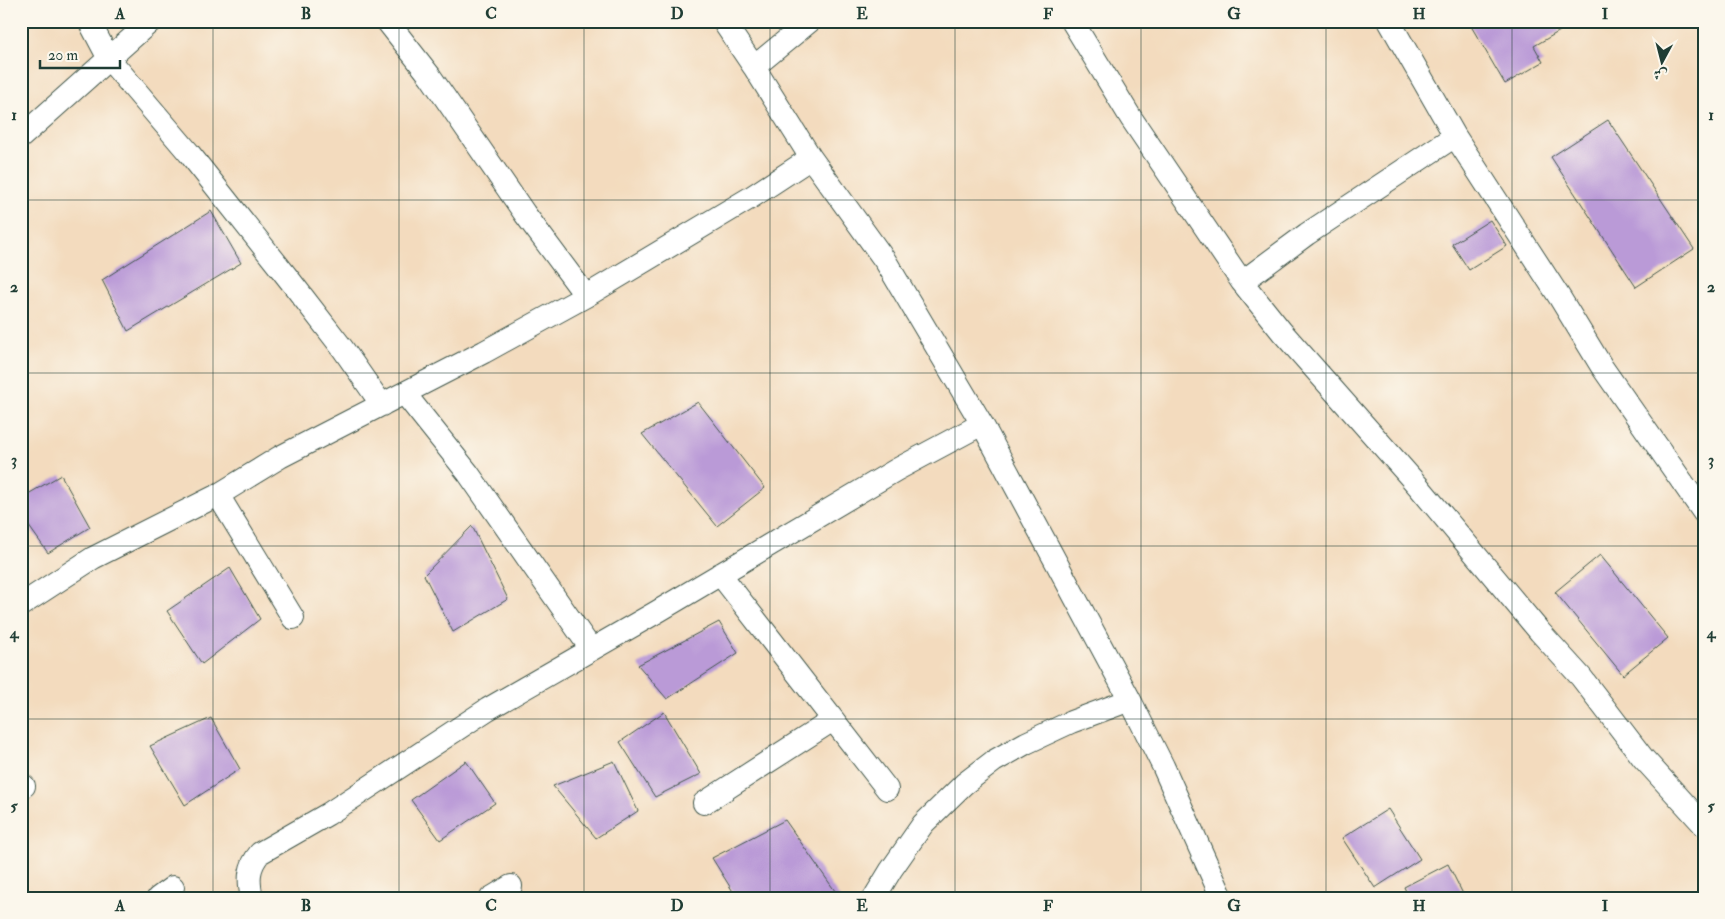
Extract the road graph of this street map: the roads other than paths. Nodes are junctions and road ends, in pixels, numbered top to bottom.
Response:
1 (88, 21) edge
2 (151, 21) edge
3 (387, 21) edge
4 (723, 21) edge
5 (810, 21) edge
6 (1072, 21) edge
7 (1389, 21) edge
8 (109, 59) junction
9 (754, 67) junction
10 (1455, 136) junction
11 (21, 138) edge
12 (811, 158) junction
13 (1242, 282) junction
14 (586, 296) junction
15 (404, 394) junction
16 (382, 405) junction
17 (982, 424) junction
18 (218, 495) junction
19 (1704, 513) edge
20 (720, 574) junction
21 (21, 605) edge
22 (293, 618) dead end
23 (591, 649) junction
24 (1130, 700) junction
25 (834, 720) junction
26 (888, 789) dead end
27 (1696, 801) edge
28 (704, 803) dead end
29 (1704, 825) edge
30 (511, 886) dead end
31 (252, 898) edge
32 (491, 898) edge
33 (874, 898) edge
34 (1222, 898) edge

1 - 8 street
2 - 8 street
3 - 14 street
4 - 9 street
5 - 9 street
6 - 13 street
7 - 10 street
8 - 11 street
8 - 16 street
9 - 12 street
10 - 13 street
10 - 19 street
12 - 14 street
12 - 17 street
13 - 27 street
14 - 15 street
15 - 16 street
15 - 23 street
16 - 18 street
17 - 20 street
17 - 24 street
18 - 21 street
18 - 22 street
20 - 23 street
20 - 25 street
23 - 31 street
24 - 33 street
24 - 34 street
25 - 26 street
25 - 28 street
27 - 29 street
30 - 32 street

